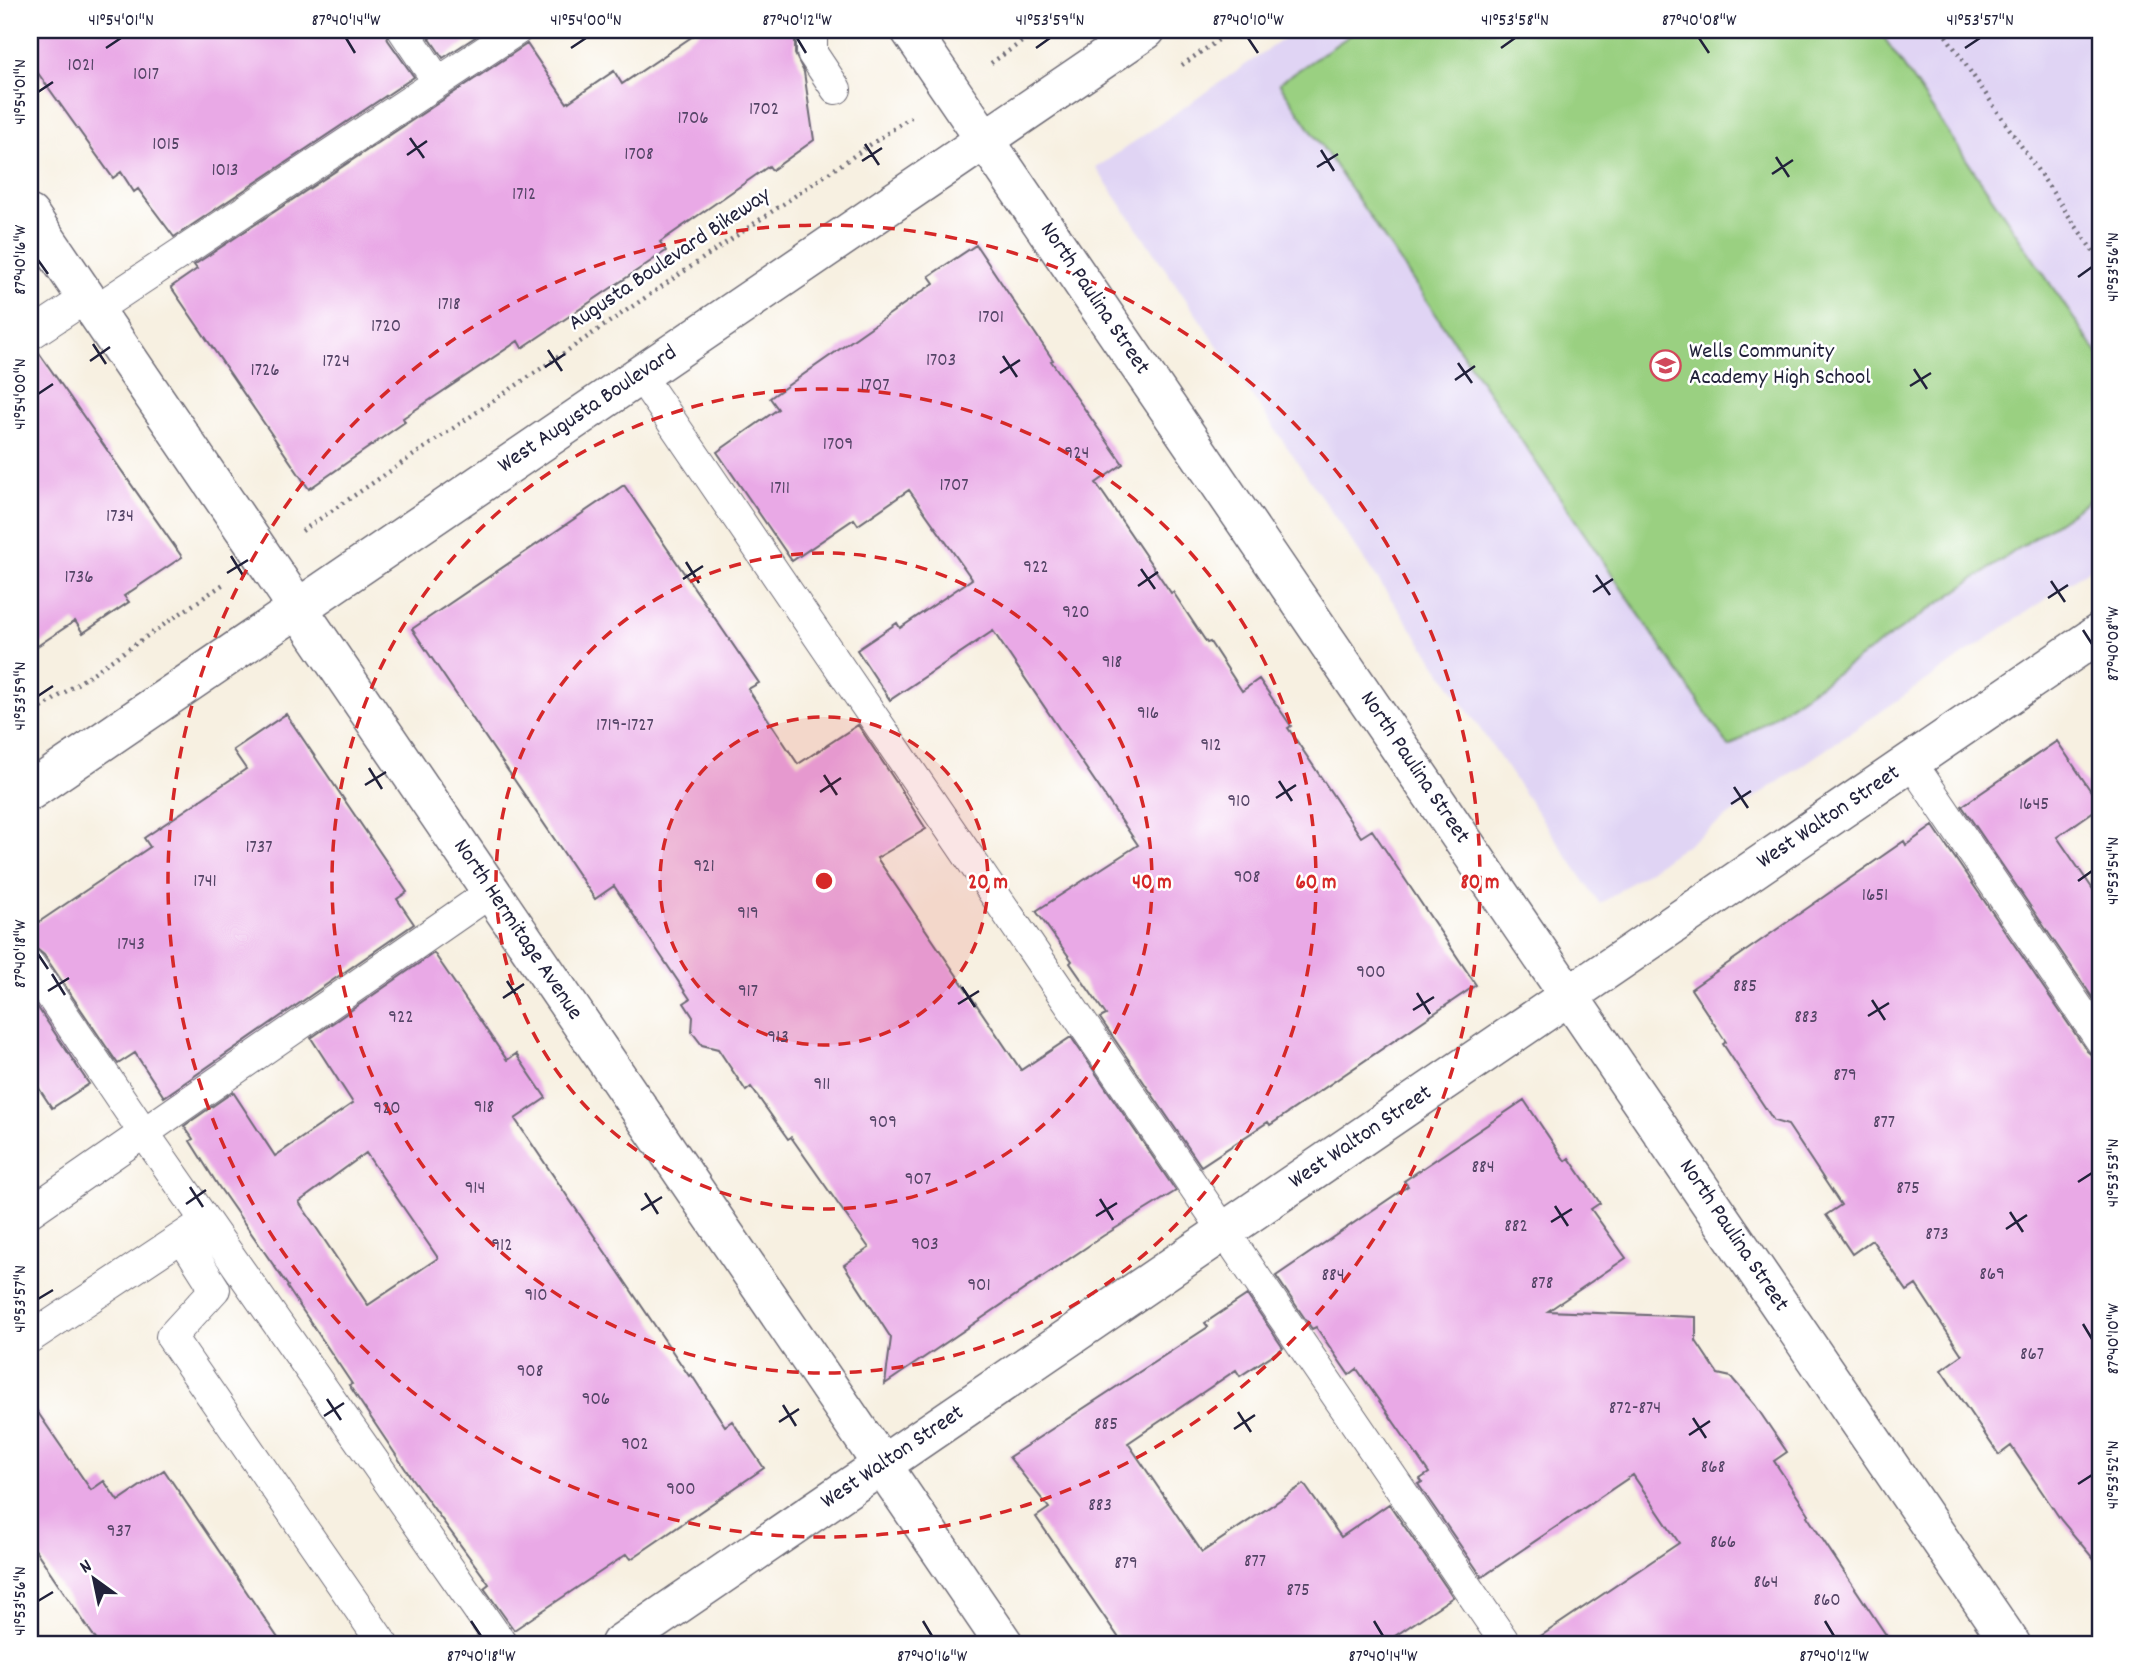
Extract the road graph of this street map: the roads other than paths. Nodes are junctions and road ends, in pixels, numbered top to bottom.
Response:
1 (403, 30) edge
2 (517, 30) edge
3 (812, 30) edge
4 (910, 30) edge
5 (1146, 30) edge
6 (438, 82) junction
7 (836, 89) dead end
8 (985, 139) junction
9 (30, 215) edge
10 (91, 304) junction
11 (30, 335) edge
12 (640, 375) junction
13 (298, 608) junction
14 (2101, 632) edge
15 (1911, 762) junction
16 (30, 791) edge
17 (491, 892) junction
18 (30, 965) edge
19 (1570, 996) junction
20 (2101, 1041) edge
21 (144, 1133) junction
22 (30, 1212) edge
23 (194, 1229) junction
24 (1224, 1232) junction
25 (30, 1338) edge
26 (882, 1465) junction
27 (383, 1644) edge
28 (502, 1644) edge
29 (620, 1644) edge
30 (1004, 1644) edge
31 (1506, 1644) edge
32 (2011, 1644) edge

1 - 6 lane
2 - 6 lane
3 - 7 lane
4 - 8 street, North Paulina Street
5 - 8 street, West Augusta Boulevard
6 - 10 lane
8 - 12 street, West Augusta Boulevard
8 - 19 street, North Paulina Street
9 - 10 street, North Hermitage Avenue
10 - 11 lane
10 - 13 street, North Hermitage Avenue
12 - 13 street, West Augusta Boulevard
12 - 24 lane
13 - 16 street, West Augusta Boulevard
13 - 17 street, North Hermitage Avenue
14 - 15 street, West Walton Street
15 - 19 street, West Walton Street
15 - 20 lane
17 - 21 lane
17 - 26 street, North Hermitage Avenue
18 - 21 lane
19 - 24 street, West Walton Street
19 - 32 street, North Paulina Street
21 - 22 lane
21 - 23 lane
23 - 25 lane
23 - 27 lane
23 - 28 lane
24 - 26 street, West Walton Street
24 - 31 lane
26 - 29 street, West Walton Street
26 - 30 street, North Hermitage Avenue

